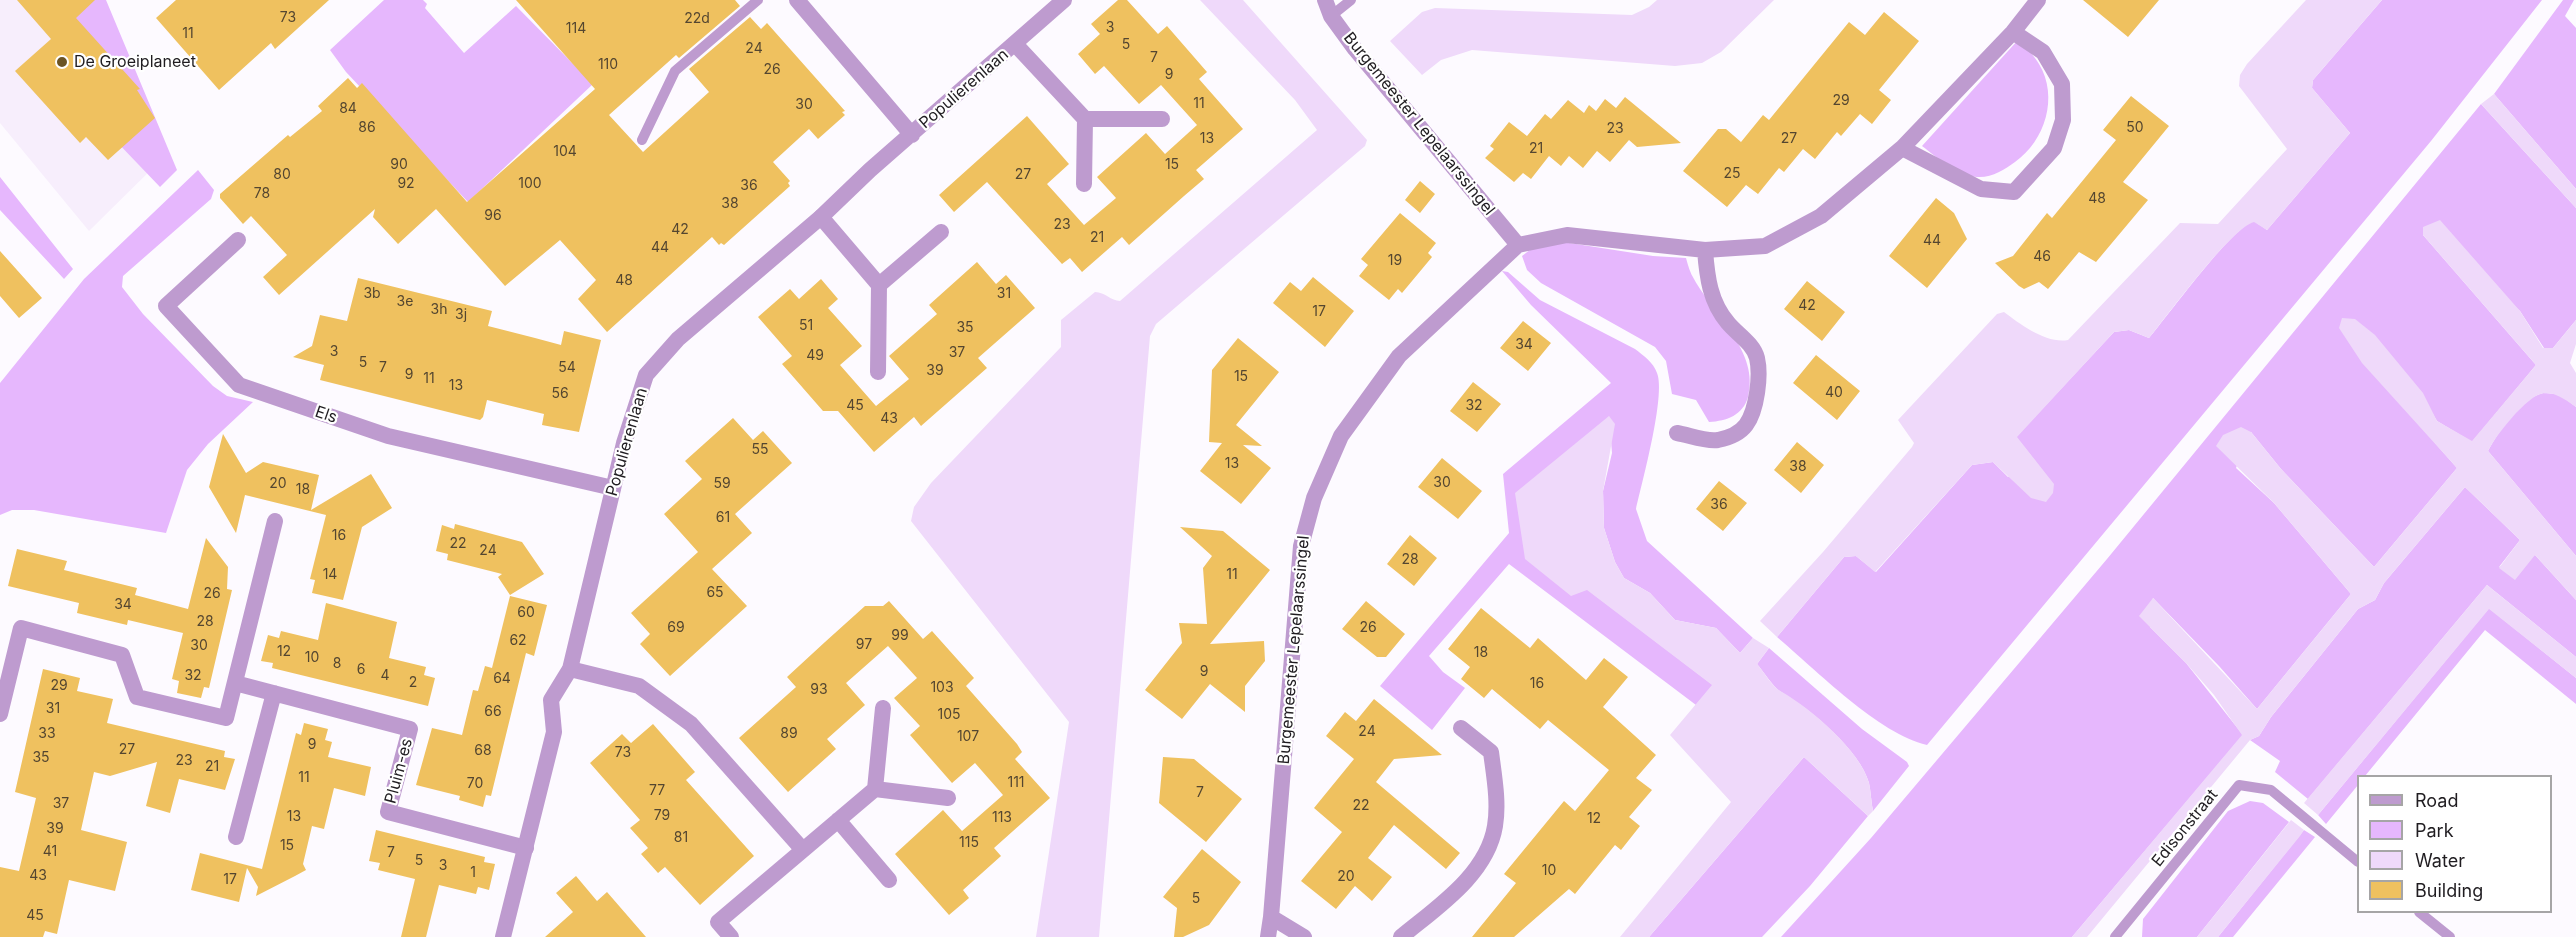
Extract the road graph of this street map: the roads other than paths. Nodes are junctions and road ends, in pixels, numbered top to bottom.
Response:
1 (758, 0) edge
2 (797, 0) edge
3 (1064, 0) edge
4 (1325, 0) edge
5 (1351, 0) edge
6 (2038, 0) edge
7 (1331, 16) junction
8 (2013, 32) junction
9 (1016, 45) junction
10 (1084, 119) junction
11 (1162, 119) dead end
12 (912, 135) junction
13 (642, 140) dead end
14 (1902, 148) junction
15 (1084, 184) dead end
16 (821, 218) junction
17 (941, 232) dead end
18 (238, 240) dead end
19 (1518, 245) junction
20 (1705, 250) junction
21 (879, 285) junction
22 (878, 372) dead end
23 (1677, 433) dead end
24 (613, 488) junction
25 (275, 521) dead end
26 (570, 669) junction
27 (235, 682) junction
28 (274, 693) junction
29 (883, 708) dead end
30 (0, 714) edge
31 (1461, 728) dead end
32 (875, 789) junction
33 (948, 798) dead end
34 (838, 820) junction
35 (236, 837) dead end
36 (526, 849) junction
37 (803, 850) junction
38 (2357, 861) edge
39 (890, 880) dead end
40 (2420, 913) edge
41 (1271, 917) junction
42 (503, 937) edge
43 (731, 937) edge
44 (1268, 937) edge
45 (1304, 937) edge
46 (1401, 937) edge
47 (2116, 937) edge
48 (2450, 937) edge

1 - 13 lane
2 - 12 street, Populierenlaan
3 - 9 street, Populierenlaan
4 - 7 street, Burgemeester Lepelaarssingel
5 - 7 lane
6 - 8 street
7 - 19 street, Burgemeester Lepelaarssingel
8 - 14 street
8 - 14 street
9 - 10 street, Populierenlaan
9 - 12 street, Populierenlaan
10 - 11 street
10 - 15 street
12 - 16 street, Populierenlaan
14 - 20 street
16 - 21 street
16 - 24 street, Populierenlaan
17 - 21 street
18 - 24 street, Els
19 - 20 street
19 - 41 street, Burgemeester Lepelaarssingel
20 - 23 street
21 - 22 street
24 - 26 street, Populierenlaan
25 - 27 street
26 - 36 street, Populierenlaan
26 - 37 street
27 - 28 street, Pluim-es
27 - 30 street
28 - 35 street
28 - 36 street, Pluim-es
29 - 32 street
31 - 46 street
32 - 33 street
32 - 34 street
34 - 37 street
34 - 39 street
36 - 42 street, Populierenlaan
37 - 43 street
38 - 47 lane, Edisonstraat
40 - 48 lane
41 - 44 street, Burgemeester Lepelaarssingel
41 - 45 street

